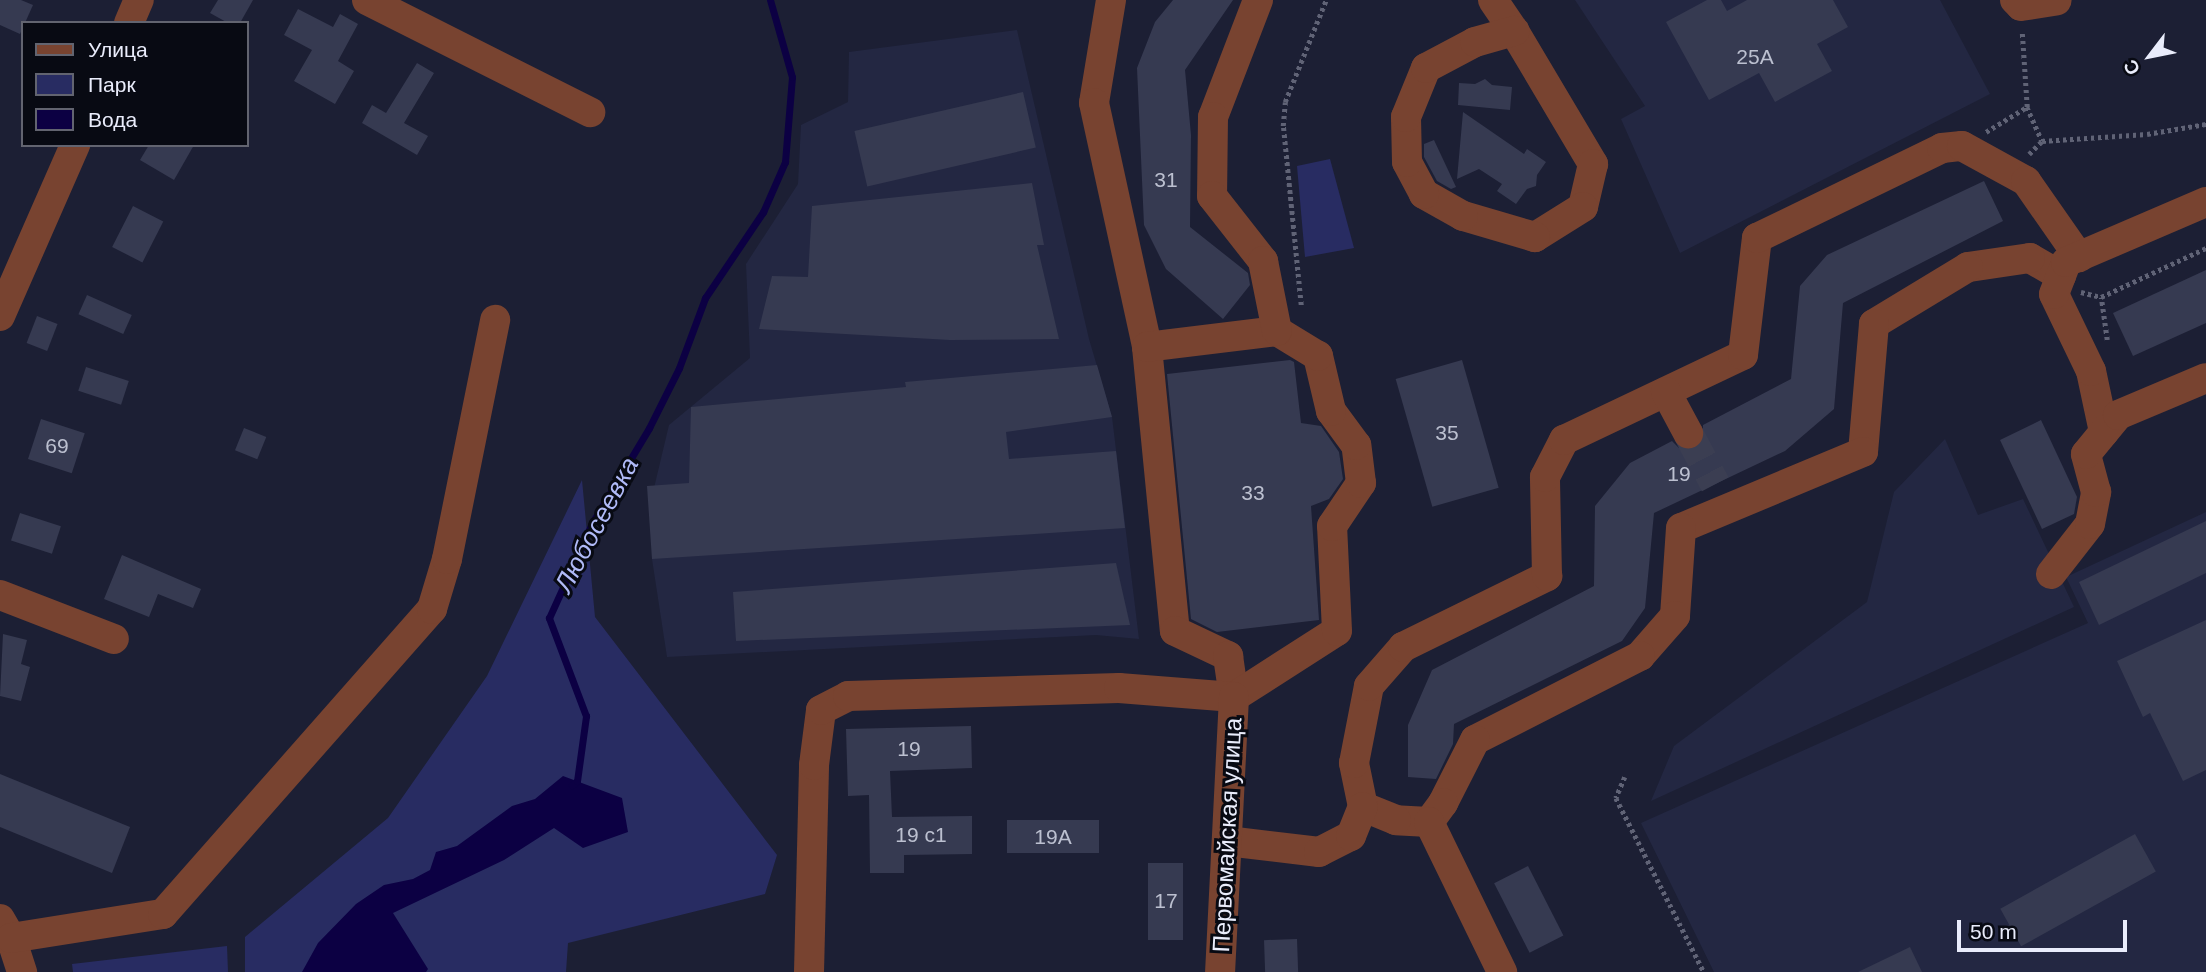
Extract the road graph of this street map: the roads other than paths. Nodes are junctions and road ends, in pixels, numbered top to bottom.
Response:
1 (139, 0) edge
2 (367, 0) edge
3 (1111, 0) edge
4 (1258, 0) edge
5 (1493, 0) edge
6 (2057, 0) edge
7 (2018, 3) edge
8 (130, 21) edge
9 (1514, 32) junction
10 (590, 112) dead end
11 (74, 147) edge
12 (2206, 202) edge
13 (2070, 266) junction
14 (0, 316) edge
15 (495, 320) dead end
16 (1277, 331) junction
17 (1147, 347) junction
18 (2206, 379) edge
19 (1666, 392) junction
20 (2104, 432) junction
21 (1688, 433) tunnel mouth
22 (2051, 574) dead end
23 (0, 595) edge
24 (114, 639) dead end
25 (1234, 698) junction
26 (1363, 807) junction
27 (1429, 822) junction
28 (1227, 841) junction
29 (5, 929) edge
30 (22, 972) edge
31 (809, 972) edge
32 (1220, 972) edge
33 (1502, 972) edge

1 - 8 street
2 - 10 street
3 - 17 street
4 - 16 street
5 - 9 street
6 - 7 street
9 - 9 street
11 - 14 street
12 - 13 street
13 - 19 street
13 - 20 street
13 - 27 street
15 - 29 street
16 - 17 street
16 - 25 street
17 - 25 street, Первомайская улица
18 - 20 street
19 - 21 street
19 - 26 street
20 - 22 street
23 - 24 street
25 - 28 street, Первомайская улица
25 - 31 street
26 - 27 street
26 - 28 street
27 - 33 street
28 - 32 street, Первомайская улица
29 - 30 street

